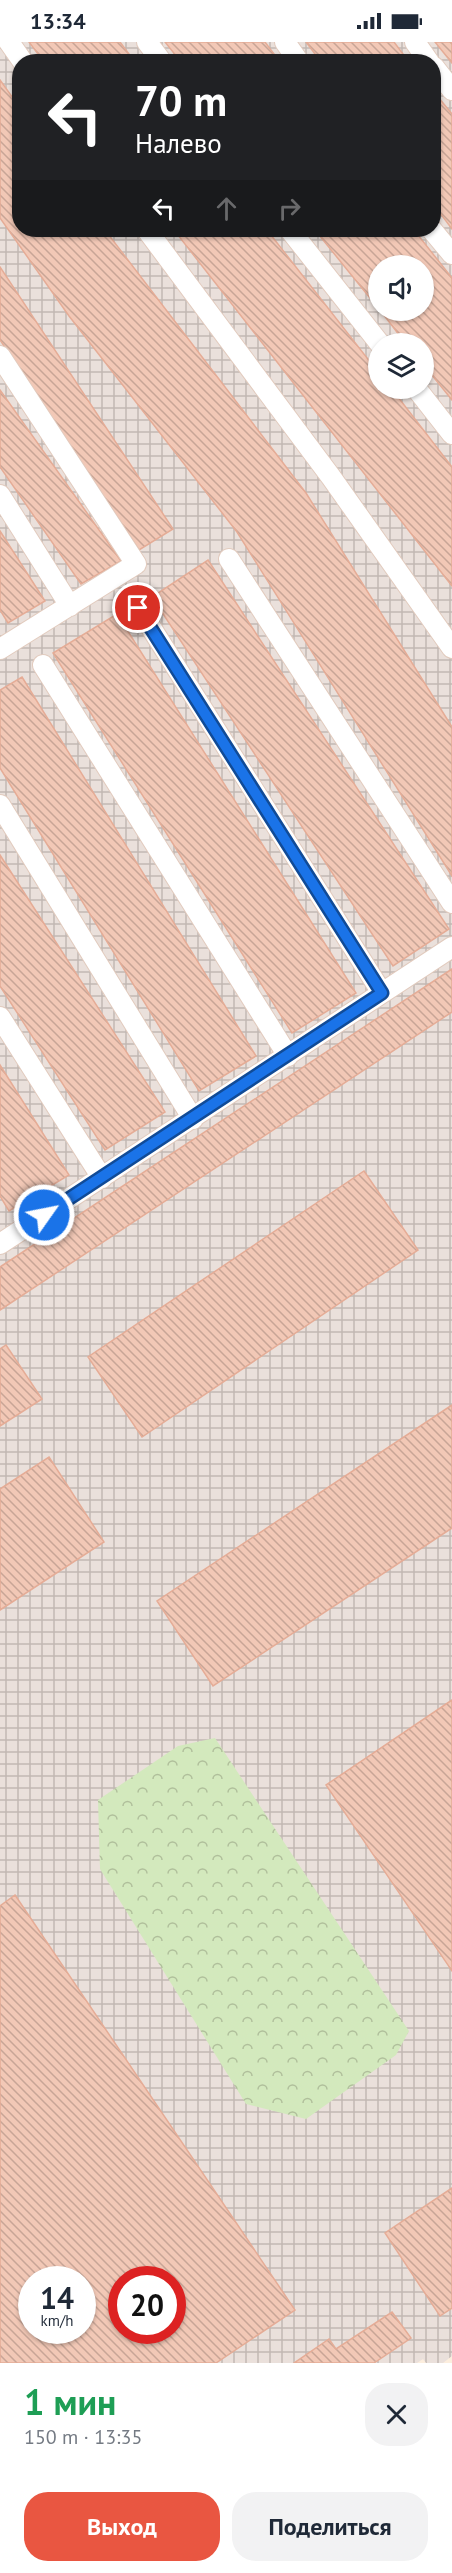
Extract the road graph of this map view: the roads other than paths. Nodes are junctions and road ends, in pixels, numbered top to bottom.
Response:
1 (441, 76) edge
2 (452, 90) edge
3 (152, 237) edge
4 (296, 237) edge
5 (438, 237) edge
6 (452, 254) edge
7 (371, 333) edge
8 (0, 356) edge
9 (425, 399) edge
10 (452, 434) edge
11 (0, 495) edge
12 (229, 559) dead end
13 (70, 606) junction
14 (138, 608) dead end
15 (0, 648) edge
16 (452, 648) edge
17 (43, 665) dead end
18 (0, 805) edge
19 (452, 903) edge
20 (452, 948) edge
21 (382, 993) junction
22 (0, 1017) edge
23 (288, 1056) junction
24 (193, 1119) junction
25 (102, 1178) junction
26 (2, 1239) edge

1 - 2 lane
3 - 16 lane
4 - 7 lane
5 - 6 lane
8 - 13 lane
9 - 10 lane
11 - 13 lane
12 - 19 lane
13 - 15 lane
14 - 21 lane
17 - 23 lane
18 - 24 lane
20 - 21 lane
21 - 23 lane
22 - 25 lane
23 - 24 lane
24 - 25 lane
25 - 26 lane

